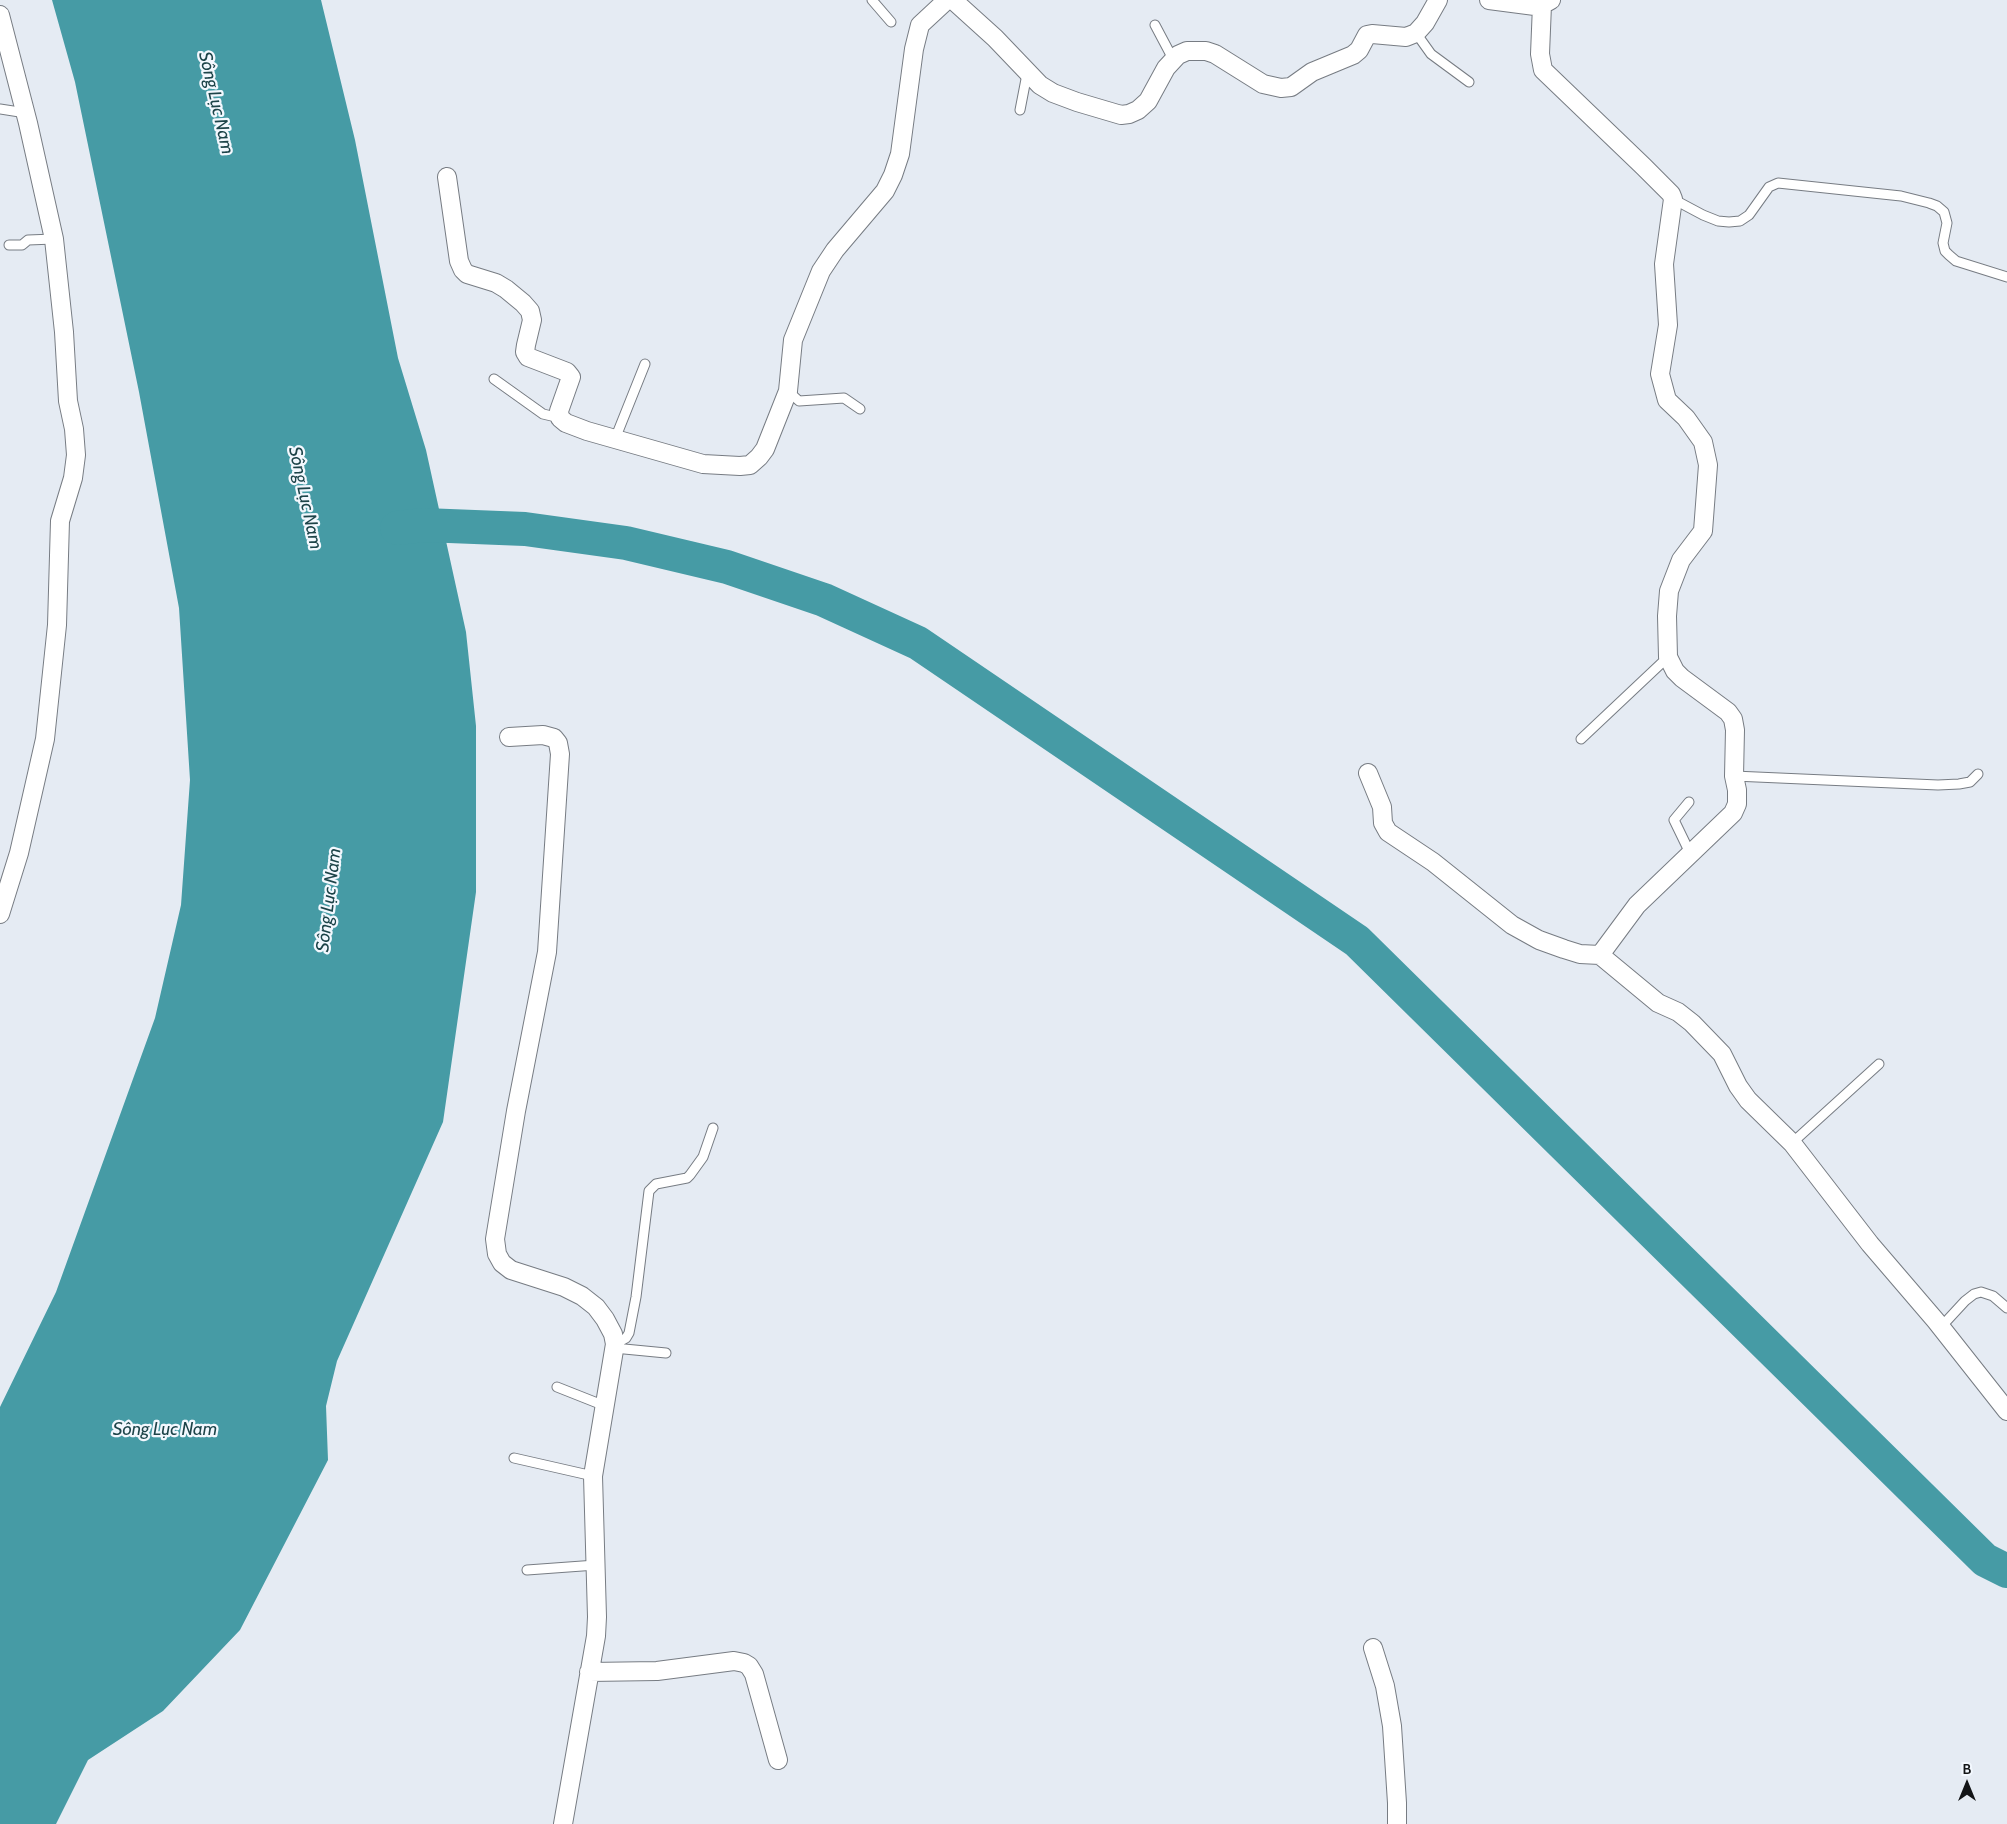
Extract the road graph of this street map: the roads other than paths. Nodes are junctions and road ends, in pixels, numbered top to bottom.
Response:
1 (872, 0) edge
2 (947, 0) edge
3 (953, 0) edge
4 (1438, 0) edge
5 (1489, 0) edge
6 (1537, 3) edge
7 (0, 15) edge
8 (891, 22) dead end
9 (1155, 25) dead end
10 (1416, 34) junction
11 (1173, 59) junction
12 (1027, 74) junction
13 (1469, 82) dead end
14 (0, 109) edge
15 (1020, 110) dead end
16 (26, 113) junction
17 (447, 178) dead end
18 (1673, 199) junction
19 (54, 239) junction
20 (9, 245) dead end
21 (2007, 277) edge
22 (644, 364) dead end
23 (494, 379) dead end
24 (788, 391) junction
25 (860, 409) dead end
26 (560, 418) junction
27 (615, 439) junction
28 (1668, 657) junction
29 (509, 737) dead end
30 (1581, 739) dead end
31 (1368, 772) dead end
32 (1978, 774) dead end
33 (1734, 776) junction
34 (1689, 802) dead end
35 (1690, 853) junction
36 (0, 914) edge
37 (1600, 955) junction
38 (1878, 1064) dead end
39 (713, 1128) dead end
40 (1792, 1143) junction
41 (2007, 1308) edge
42 (1941, 1327) junction
43 (615, 1346) junction
44 (666, 1353) dead end
45 (557, 1387) dead end
46 (605, 1406) junction
47 (2007, 1411) edge
48 (514, 1458) dead end
49 (594, 1476) junction
50 (596, 1566) junction
51 (527, 1570) dead end
52 (1373, 1648) dead end
53 (589, 1672) junction
54 (778, 1760) dead end
55 (563, 1824) edge
56 (1397, 1824) edge

1 - 8 lane
2 - 24 street
3 - 12 street
4 - 10 street
5 - 6 street
6 - 18 street
7 - 16 street
9 - 11 lane
10 - 11 street
10 - 13 lane
11 - 12 street
12 - 15 lane
14 - 16 lane
16 - 19 street
17 - 26 street
18 - 21 lane
18 - 28 street
19 - 20 lane
19 - 36 street
22 - 27 lane
23 - 26 lane
24 - 25 lane
24 - 27 street
26 - 27 street
28 - 30 lane
28 - 33 street
29 - 43 street
31 - 37 street
32 - 33 lane
33 - 35 street
34 - 35 lane
35 - 37 street
37 - 40 street
38 - 40 lane
39 - 43 lane
40 - 42 street
41 - 42 lane
42 - 47 street
43 - 44 lane
43 - 46 street
45 - 46 lane
46 - 49 street
48 - 49 lane
49 - 50 street
50 - 51 lane
50 - 53 street
52 - 56 street
53 - 54 street
53 - 55 street

